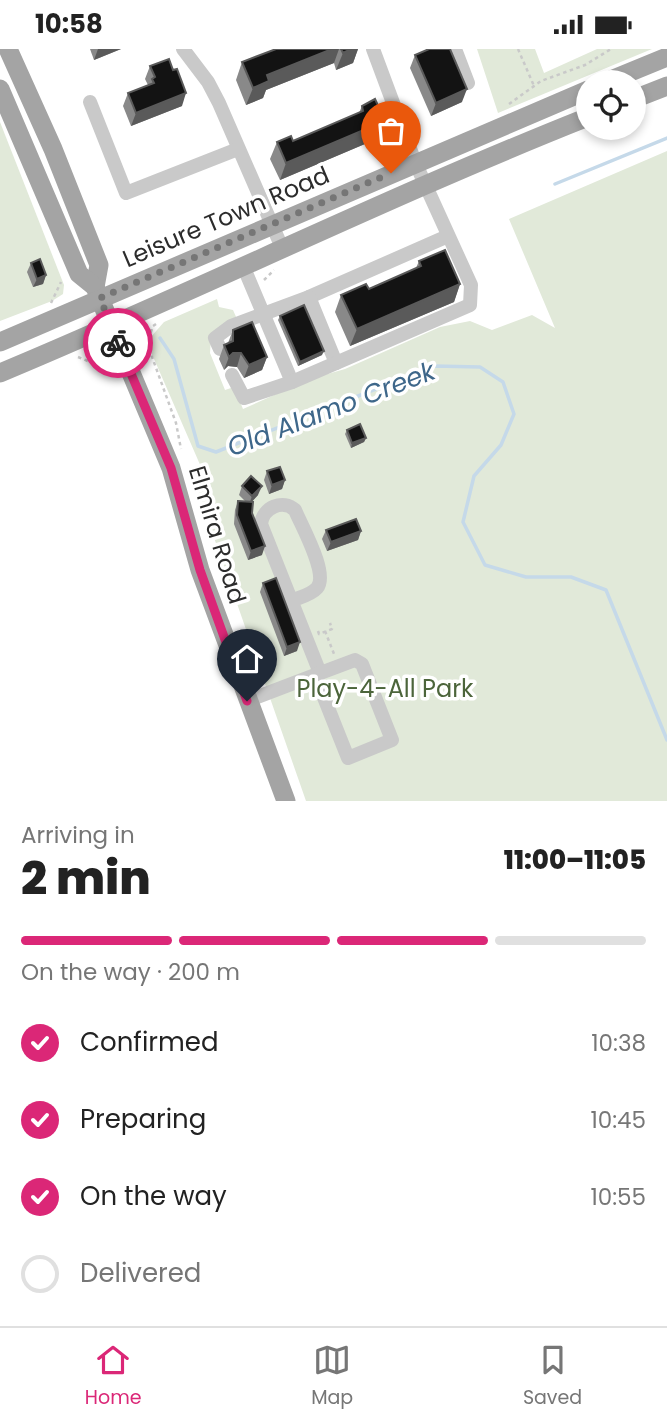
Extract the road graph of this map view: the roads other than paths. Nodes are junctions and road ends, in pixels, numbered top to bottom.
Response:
1 (8, 49) edge
2 (183, 49) edge
3 (455, 49) edge
4 (378, 50) edge
5 (667, 57) edge
6 (635, 70) edge
7 (468, 83) edge
8 (667, 86) edge
9 (0, 89) edge
10 (646, 94) edge
11 (576, 95) edge
12 (90, 102) dead end
13 (576, 122) edge
14 (238, 149) junction
15 (415, 162) junction
16 (426, 186) junction
17 (271, 224) junction
18 (448, 236) junction
19 (283, 250) junction
20 (244, 268) junction
21 (97, 293) junction
22 (309, 297) junction
23 (263, 316) junction
24 (111, 327) junction
25 (0, 342) edge
26 (220, 349) dead end
27 (336, 363) junction
28 (0, 373) edge
29 (232, 375) dead end
30 (292, 382) junction
31 (291, 601) junction
32 (317, 674) junction
33 (247, 701) junction
34 (286, 801) edge

1 - 21 main road, Elmira Road
2 - 14 street
3 - 7 street
4 - 15 street
5 - 6 main road
8 - 10 main road
9 - 21 main road, Elmira Road
11 - 15 main road, Leisure Town Road
12 - 14 street
13 - 16 main road
14 - 17 street
15 - 16 street
15 - 17 main road, Leisure Town Road
16 - 18 street
16 - 19 main road
17 - 19 street
17 - 21 main road, Leisure Town Road
18 - 22 street
18 - 27 street
19 - 20 main road
20 - 23 street
20 - 24 main road
21 - 24 main road, Elmira Road
21 - 25 main road, Leisure Town Road
22 - 23 street
22 - 27 street
23 - 26 street
23 - 30 street
24 - 28 main road
24 - 33 main road, Elmira Road
27 - 30 street
29 - 30 street
31 - 31 street
31 - 32 street
32 - 32 street
32 - 33 street
33 - 34 main road, Elmira Road

